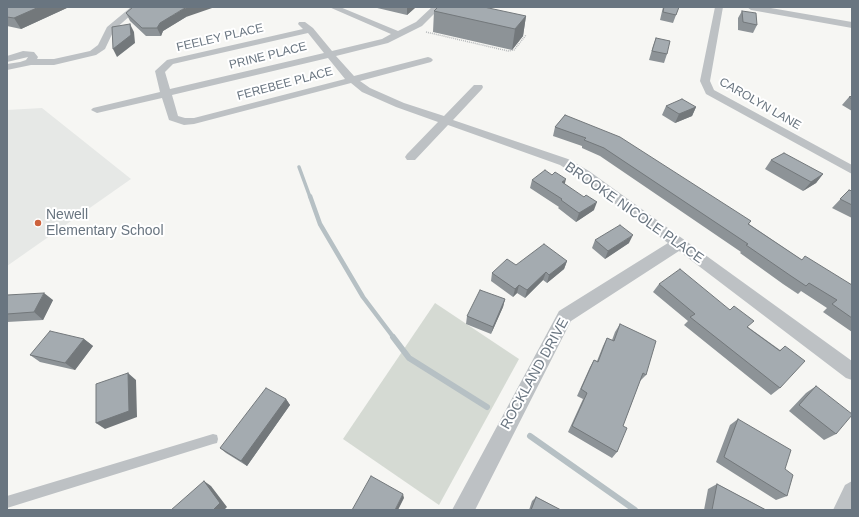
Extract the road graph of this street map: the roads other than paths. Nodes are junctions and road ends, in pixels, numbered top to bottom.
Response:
1 (136, 7) edge
2 (333, 7) edge
3 (437, 7) edge
4 (719, 7) edge
5 (751, 7) edge
6 (852, 25) edge
7 (306, 27) joint
8 (398, 34) junction
9 (330, 54) junction
10 (7, 59) edge
11 (428, 60) dead end
12 (30, 62) junction
13 (7, 66) edge
14 (352, 80) junction
15 (478, 87) dead end
16 (166, 94) junction
17 (97, 110) dead end
18 (446, 121) junction
19 (411, 157) dead end
20 (852, 170) edge
21 (679, 243) junction
22 (852, 372) edge
23 (213, 439) dead end
24 (852, 492) edge
25 (7, 502) edge
26 (463, 510) edge
27 (844, 510) edge

1 - 12 street
2 - 8 street
3 - 8 street, PRINE PLACE
4 - 20 street, CAROLYN LANE
5 - 6 street
7 - 9 street, BROOKE NICOLE PLACE
7 - 16 street, FEELEY PLACE
8 - 9 street, PRINE PLACE
9 - 14 street, BROOKE NICOLE PLACE
9 - 16 street, PRINE PLACE
10 - 12 street
11 - 14 street, FEREBEE PLACE
12 - 13 street
14 - 16 street, FEREBEE PLACE
14 - 18 street, BROOKE NICOLE PLACE
15 - 18 street
16 - 17 street, PRINE PLACE
18 - 19 street
18 - 21 street, BROOKE NICOLE PLACE
21 - 22 street, BROOKE NICOLE PLACE
21 - 26 street, ROCKLAND DRIVE
23 - 25 lane
24 - 27 street

